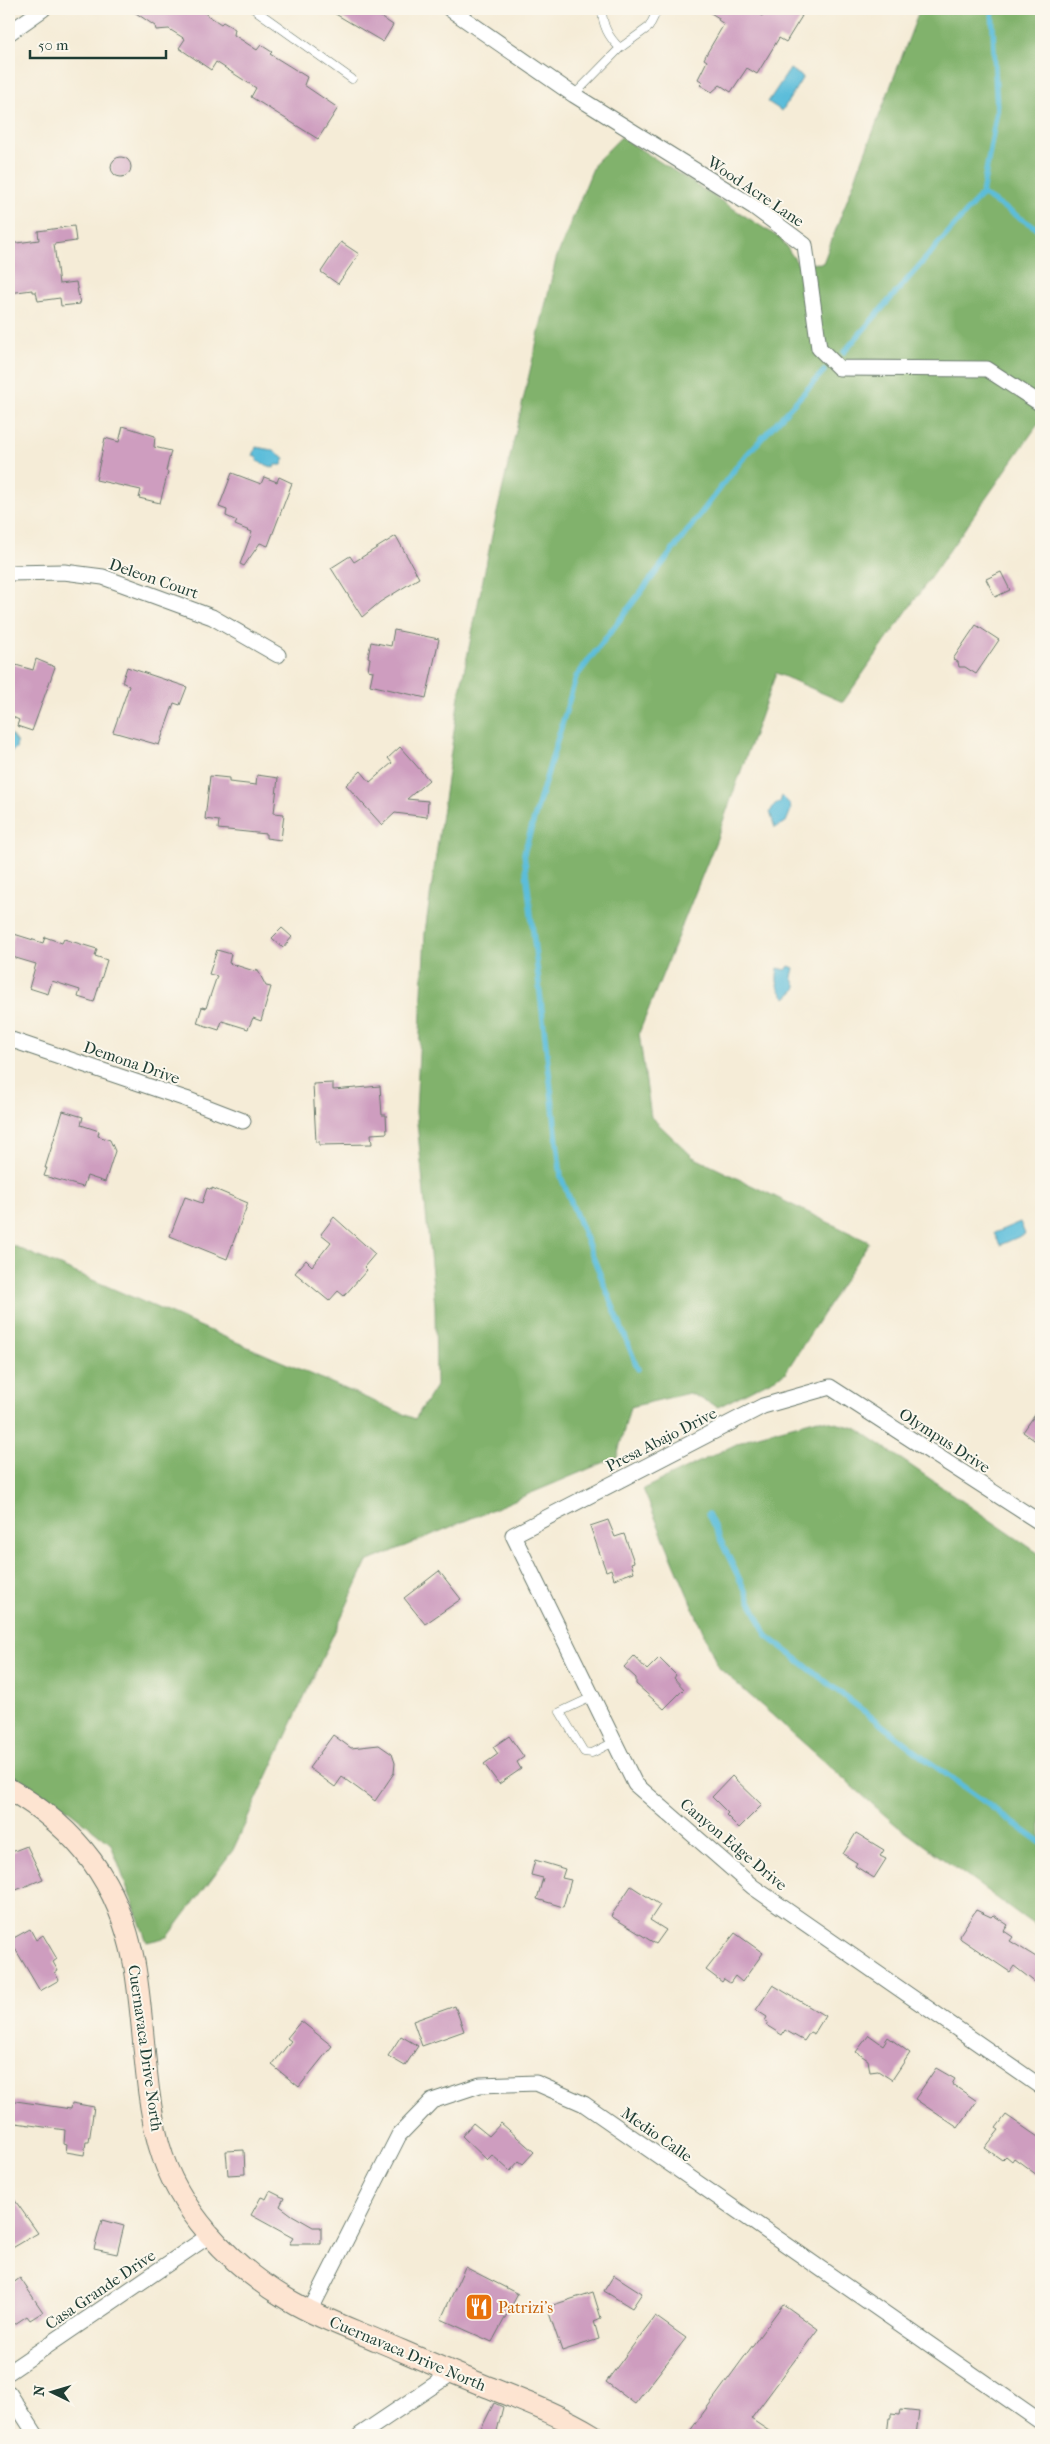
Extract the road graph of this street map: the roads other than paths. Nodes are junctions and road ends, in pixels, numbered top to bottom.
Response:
1 (43, 9) edge
2 (254, 9) edge
3 (450, 9) edge
4 (602, 9) edge
5 (658, 9) edge
6 (9, 33) edge
7 (620, 48) junction
8 (352, 79) dead end
9 (574, 95) junction
10 (1041, 404) edge
11 (9, 573) edge
12 (278, 655) dead end
13 (9, 1039) edge
14 (243, 1121) dead end
15 (830, 1387) joint
16 (1041, 1523) edge
17 (513, 1534) joint
18 (592, 1697) junction
19 (614, 1742) junction
20 (9, 1789) edge
21 (1041, 2087) edge
22 (210, 2234) junction
23 (310, 2311) junction
24 (9, 2372) edge
25 (452, 2373) junction
26 (9, 2393) edge
27 (1041, 2422) edge
28 (36, 2435) edge
29 (360, 2435) edge
30 (593, 2435) edge

1 - 6 street
2 - 8 lane
3 - 9 street, Wood Acre Lane
4 - 7 lane
5 - 7 lane
7 - 9 lane
9 - 10 street, Wood Acre Lane
11 - 12 street, Deleon Court
13 - 14 street, Demona Drive
15 - 16 street, Olympus Drive
15 - 17 street, Presa Abajo Drive
17 - 18 street, Canyon Edge Drive
18 - 19 street, Canyon Edge Drive
18 - 19 lane
19 - 21 street, Canyon Edge Drive
20 - 22 street, Cuernavaca Drive North
22 - 23 street, Cuernavaca Drive North
22 - 24 street, Casa Grande Drive
23 - 25 street, Cuernavaca Drive North
23 - 27 street, Medio Calle
25 - 29 street
25 - 30 street, Cuernavaca Drive North
26 - 28 street

